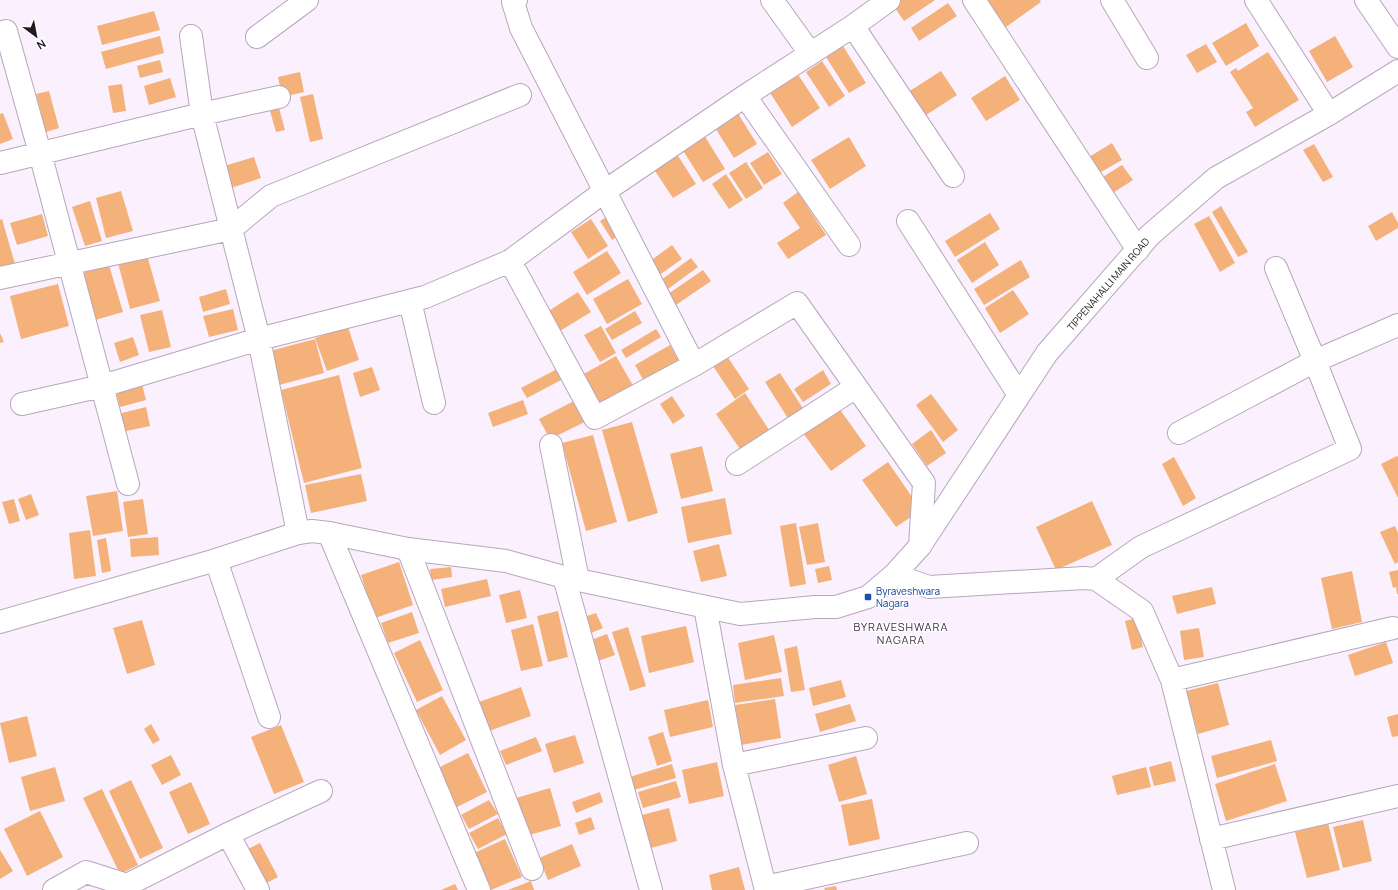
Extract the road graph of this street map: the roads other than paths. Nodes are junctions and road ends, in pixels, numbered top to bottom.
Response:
1 (307, 0) edge
2 (516, 0) edge
3 (772, 0) edge
4 (888, 0) edge
5 (974, 0) edge
6 (1112, 0) edge
7 (1256, 0) edge
8 (1366, 0) edge
9 (853, 26) junction
10 (6, 31) dead end
11 (191, 36) dead end
12 (257, 37) dead end
13 (1398, 47) edge
14 (810, 53) junction
15 (1147, 58) dead end
16 (1398, 71) edge
17 (520, 95) dead end
18 (745, 96) junction
19 (279, 97) dead end
20 (202, 114) junction
21 (1329, 114) junction
22 (40, 153) junction
23 (0, 163) edge
24 (953, 176) dead end
25 (605, 191) junction
26 (908, 221) dead end
27 (231, 230) junction
28 (849, 245) dead end
29 (1138, 250) junction
30 (510, 261) junction
31 (69, 265) junction
32 (1276, 268) dead end
33 (0, 278) edge
34 (410, 301) junction
35 (1398, 325) edge
36 (259, 339) junction
37 (1316, 361) junction
38 (694, 365) junction
39 (102, 386) junction
40 (856, 387) junction
41 (1019, 395) junction
42 (434, 403) dead end
43 (22, 404) dead end
44 (1178, 433) dead end
45 (551, 445) dead end
46 (737, 464) dead end
47 (128, 484) dead end
48 (328, 532) junction
49 (298, 533) junction
50 (920, 546) junction
51 (408, 549) junction
52 (216, 560) junction
53 (894, 575) junction
54 (571, 578) junction
55 (1096, 579) junction
56 (705, 607) junction
57 (0, 622) edge
58 (1393, 628) dead end
59 (1172, 680) junction
60 (269, 717) dead end
61 (866, 738) dead end
62 (734, 765) junction
63 (320, 791) dead end
64 (1398, 796) edge
65 (228, 834) junction
66 (1211, 839) junction
67 (967, 843) dead end
68 (532, 869) dead end
69 (128, 887) edge
70 (766, 888) edge
71 (54, 890) edge
72 (258, 890) edge
73 (479, 890) edge
74 (651, 890) edge
75 (1224, 890) edge

1 - 12 street
2 - 25 street
3 - 14 street
4 - 9 street
5 - 29 street
6 - 15 street
7 - 21 street
8 - 13 street
9 - 14 street
9 - 24 street
10 - 22 street
11 - 20 street
14 - 18 street
16 - 21 street, TIPPENAHALLI MAIN ROAD
17 - 27 street
18 - 25 street
18 - 28 street
19 - 20 street
20 - 22 street
20 - 27 street
21 - 29 street, TIPPENAHALLI MAIN ROAD
22 - 23 street
22 - 31 street
25 - 30 street
25 - 38 street
26 - 41 street
27 - 31 street
27 - 36 street
29 - 41 street, TIPPENAHALLI MAIN ROAD
30 - 34 street
30 - 38 street
31 - 33 street
31 - 39 street
32 - 37 street
34 - 36 street
34 - 42 street
35 - 37 street
36 - 39 street
36 - 49 street
37 - 44 street
37 - 55 street
38 - 40 street
39 - 43 street
39 - 47 street
40 - 46 street
40 - 50 street
41 - 50 street, TIPPENAHALLI MAIN ROAD
45 - 54 street
48 - 49 street, TIPPENAHALLI MAIN ROAD
48 - 51 street, TIPPENAHALLI MAIN ROAD
48 - 73 street
49 - 52 street, TIPPENAHALLI MAIN ROAD
50 - 53 street, TIPPENAHALLI MAIN ROAD
51 - 54 street, TIPPENAHALLI MAIN ROAD
51 - 68 street
52 - 57 street, TIPPENAHALLI MAIN ROAD
52 - 60 street
53 - 55 street
53 - 56 street, TIPPENAHALLI MAIN ROAD
54 - 56 street, TIPPENAHALLI MAIN ROAD
54 - 74 street
55 - 59 street
56 - 62 street
58 - 59 street
59 - 66 street
61 - 62 street
62 - 70 street
63 - 65 street
64 - 66 street
65 - 69 street
65 - 72 street
66 - 75 street
67 - 70 street
69 - 71 street

